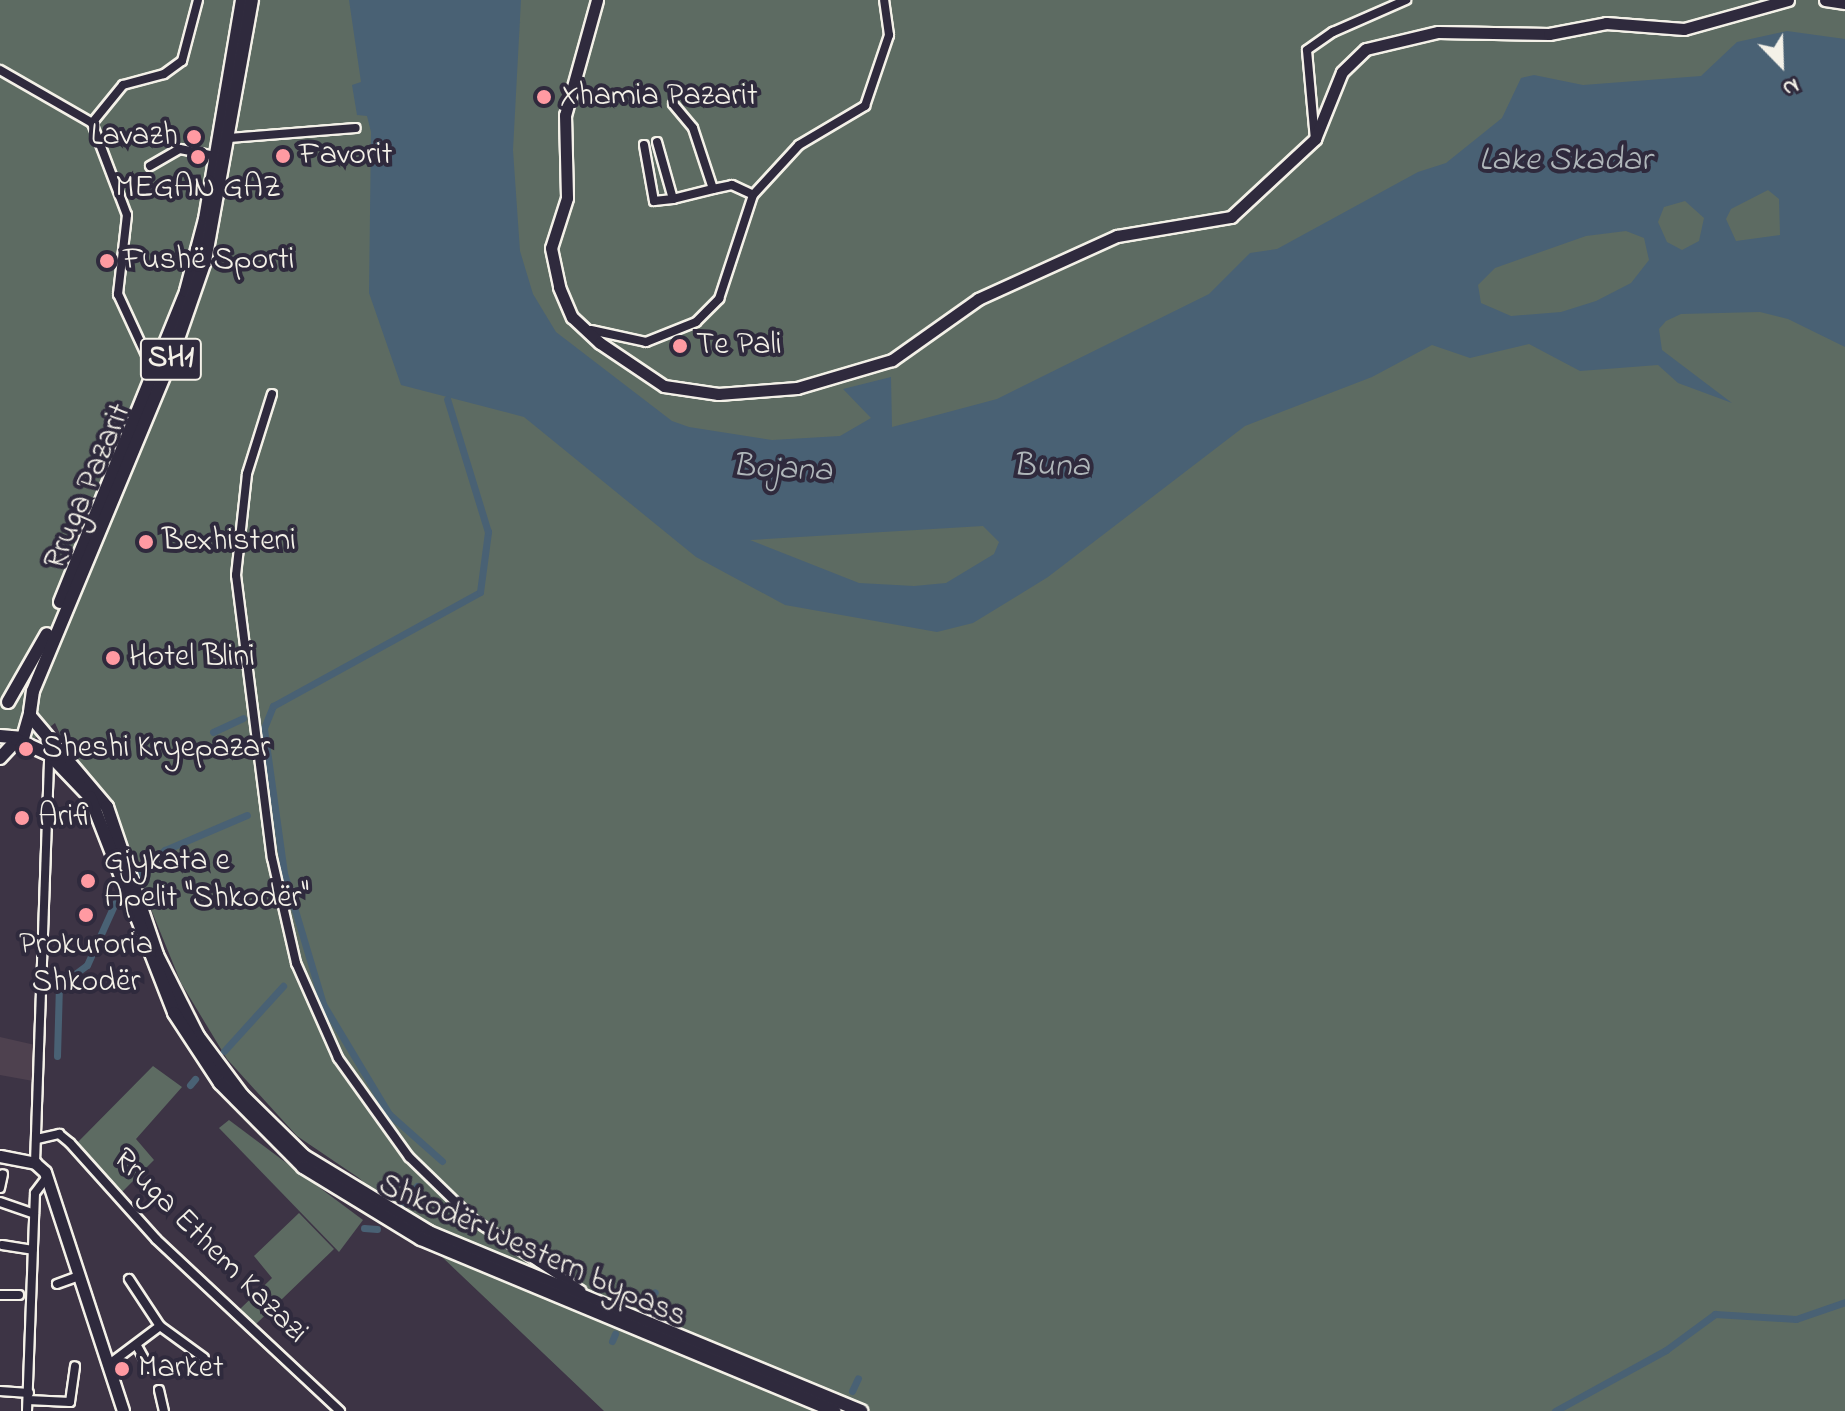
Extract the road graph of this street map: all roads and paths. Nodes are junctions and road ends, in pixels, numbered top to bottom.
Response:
1 (198, 0) edge
2 (242, 0) edge
3 (252, 0) edge
4 (597, 0) edge
5 (884, 0) edge
6 (1406, 0) edge
7 (1788, 0) edge
8 (1825, 0) edge
9 (1845, 3) edge
10 (0, 70) edge
11 (673, 104) dead end
12 (92, 123) junction
13 (356, 128) dead end
14 (229, 138) junction
15 (1315, 140) junction
16 (657, 142) dead end
17 (644, 145) dead end
18 (216, 156) junction
19 (150, 166) dead end
20 (713, 189) junction
21 (753, 195) junction
22 (673, 199) junction
23 (568, 311) junction
24 (155, 374) junction
25 (272, 394) dead end
26 (4, 704) edge
27 (30, 714) junction
28 (0, 736) edge
29 (17, 740) junction
30 (51, 751) junction
31 (0, 758) edge
32 (37, 1139) junction
33 (35, 1163) junction
34 (3, 1164) edge
35 (47, 1177) junction
36 (0, 1188) edge
37 (0, 1202) edge
38 (34, 1214) junction
39 (2, 1245) dead end
40 (33, 1250) junction
41 (79, 1276) junction
42 (129, 1279) dead end
43 (57, 1284) dead end
44 (0, 1295) edge
45 (19, 1295) dead end
46 (602, 1303) junction
47 (160, 1326) junction
48 (137, 1346) junction
49 (204, 1358) dead end
50 (108, 1365) junction
51 (75, 1366) dead end
52 (149, 1368) dead end
53 (159, 1390) dead end
54 (0, 1391) edge
55 (28, 1397) junction
56 (27, 1411) edge
57 (123, 1411) edge
58 (164, 1411) edge
59 (340, 1411) edge
60 (835, 1411) edge
61 (861, 1411) edge

1 - 12 street
2 - 18 main road, Rruga Pazarit / SH1
3 - 14 main road, Rruga Pazarit / SH1
4 - 23 main road
5 - 21 street
6 - 15 street
7 - 15 main road
8 - 9 main road
10 - 12 street
11 - 20 street
12 - 24 street
13 - 14 street
14 - 27 main road, Rruga Pazarit / SH1
15 - 23 main road
16 - 22 street
17 - 22 street
18 - 19 street
18 - 24 main road, Rruga Pazarit / SH1
20 - 21 street
20 - 22 street
21 - 23 street
24 - 26 main road, Rruga Pazarit / SH1
25 - 46 street
26 - 27 main road, SH1
27 - 29 main road, SH1
27 - 30 main road
28 - 29 main road, Shkodër Western bypass
29 - 30 main road, Shkodër Western bypass
29 - 31 main road, SH1
30 - 32 street
30 - 46 main road, Shkodër Western bypass
30 - 60 main road, Shkodër Western bypass
32 - 33 street
32 - 59 street, Rruga Ethem Kazazi
33 - 34 main road
33 - 35 main road
34 - 36 street
35 - 38 street
35 - 41 main road
37 - 38 street
38 - 40 street
39 - 40 street
40 - 55 street
41 - 43 street
41 - 50 main road
42 - 47 street
44 - 45 street
46 - 61 main road, Shkodër Western bypass
47 - 48 street
47 - 49 street
48 - 50 street
48 - 52 street
50 - 57 main road
51 - 55 street
53 - 58 street
54 - 55 street
55 - 56 street

